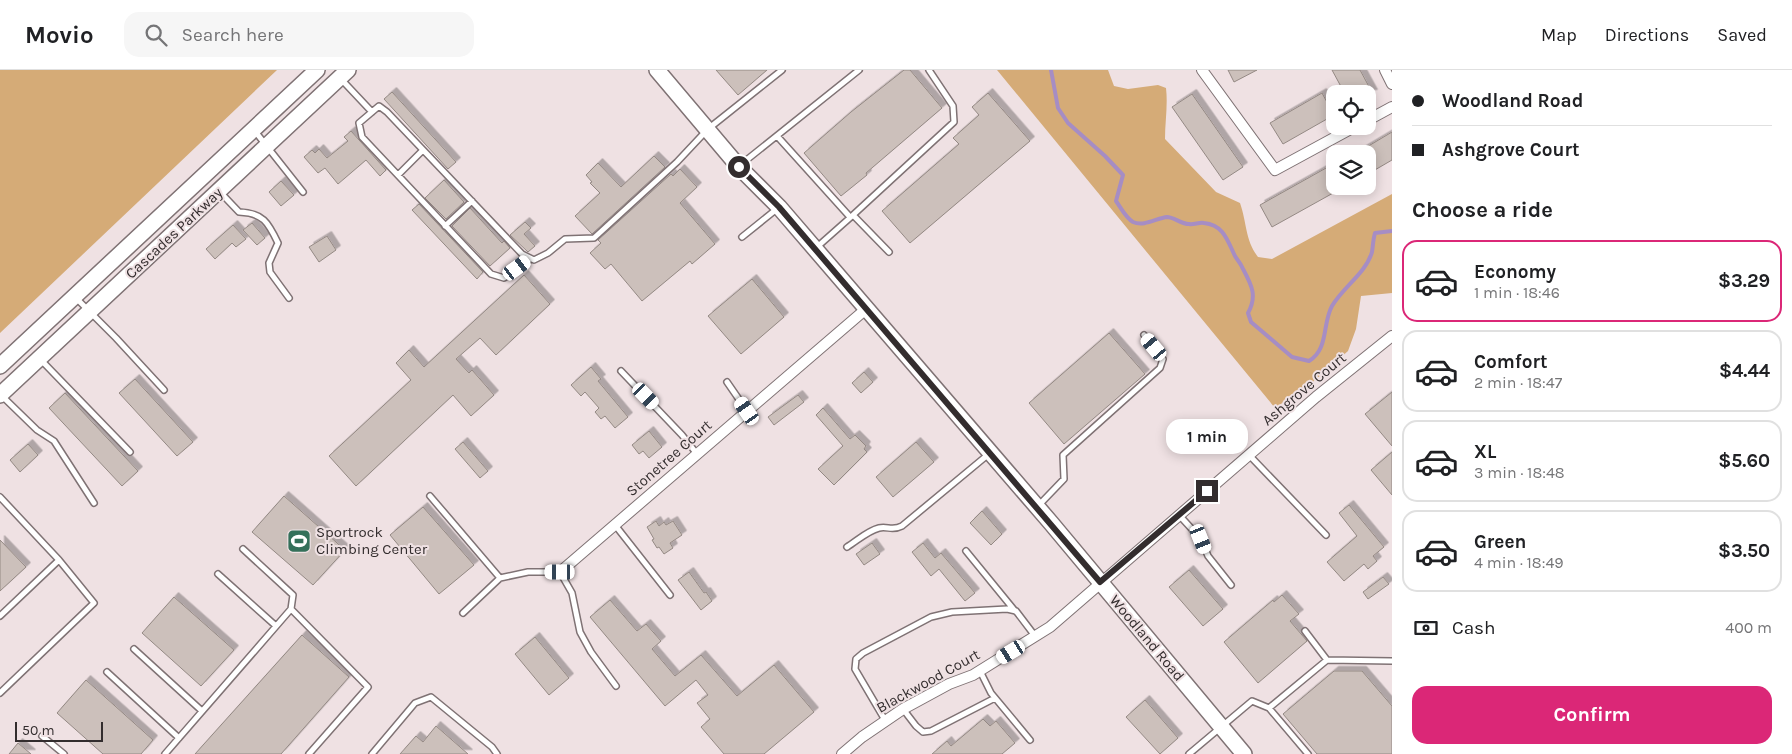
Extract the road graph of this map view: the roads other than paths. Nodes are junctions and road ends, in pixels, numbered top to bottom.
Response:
1 (317, 70) edge
2 (657, 70) edge
3 (782, 70) edge
4 (859, 70) edge
5 (929, 70) edge
6 (1202, 70) edge
7 (1385, 70) edge
8 (773, 72) edge
9 (344, 74) edge
10 (1392, 84) edge
11 (1392, 107) edge
12 (372, 112) junction
13 (1376, 116) edge
14 (708, 129) junction
15 (254, 130) junction
16 (1339, 135) edge
17 (777, 136) junction
18 (267, 146) junction
19 (423, 150) junction
20 (739, 167) junction
21 (398, 175) junction
22 (219, 191) junction
23 (303, 192) dead end
24 (472, 201) junction
25 (779, 207) junction
26 (852, 216) junction
27 (445, 226) junction
28 (742, 237) dead end
29 (814, 248) junction
30 (889, 252) dead end
31 (530, 259) junction
32 (75, 296) junction
33 (289, 298) dead end
34 (866, 309) junction
35 (90, 311) junction
36 (1144, 335) dead end
37 (1392, 336) edge
38 (40, 358) junction
39 (0, 366) edge
40 (621, 371) dead end
41 (727, 382) dead end
42 (164, 390) dead end
43 (0, 395) edge
44 (747, 411) junction
45 (130, 452) dead end
46 (990, 453) junction
47 (696, 454) junction
48 (1248, 455) junction
49 (430, 496) dead end
50 (0, 497) edge
51 (94, 503) dead end
52 (1037, 507) junction
53 (1179, 515) junction
54 (615, 525) junction
55 (1326, 535) dead end
56 (847, 547) dead end
57 (244, 549) dead end
58 (966, 552) dead end
59 (59, 560) junction
60 (560, 572) junction
61 (218, 574) dead end
62 (500, 578) junction
63 (1100, 582) junction
64 (1231, 585) dead end
65 (670, 595) dead end
66 (291, 609) junction
67 (1016, 612) junction
68 (463, 613) dead end
69 (0, 616) edge
70 (276, 626) junction
71 (1305, 631) dead end
72 (1036, 637) junction
73 (134, 649) dead end
74 (1327, 660) junction
75 (1392, 661) edge
76 (980, 671) junction
77 (106, 672) dead end
78 (616, 686) dead end
79 (0, 693) edge
80 (995, 698) junction
81 (1269, 708) junction
82 (903, 709) junction
83 (202, 711) junction
84 (885, 720) junction
85 (1222, 728) junction
86 (42, 736) dead end
87 (179, 738) junction
88 (1030, 740) dead end
89 (64, 754) edge
90 (165, 754) edge
91 (309, 754) edge
92 (372, 754) edge
93 (497, 754) edge
94 (842, 754) edge
95 (1189, 754) edge
96 (1244, 754) edge
97 (1308, 754) edge

1 - 15 street, Cascades Parkway
2 - 14 street, Woodland Road
3 - 8 lane
4 - 17 lane
5 - 26 lane
6 - 16 street
7 - 10 street
8 - 14 lane
9 - 12 lane
9 - 18 street, Cascades Parkway
11 - 13 street
12 - 19 lane
12 - 21 lane
14 - 20 street, Woodland Road
14 - 31 lane
15 - 18 lane
15 - 32 street, Cascades Parkway
17 - 20 lane
17 - 26 lane
18 - 22 street, Cascades Parkway
18 - 23 lane
19 - 21 lane
19 - 24 lane
20 - 25 street, Woodland Road
21 - 27 lane
22 - 33 lane
22 - 35 street, Cascades Parkway
24 - 27 lane
24 - 31 lane
25 - 28 lane
25 - 29 street, Woodland Road
26 - 29 lane
26 - 30 lane
27 - 31 lane
29 - 34 street, Woodland Road
32 - 35 lane
32 - 39 street, Cascades Parkway
34 - 44 street, Stonetree Court
34 - 46 street, Woodland Road
35 - 38 street, Cascades Parkway
35 - 42 lane
36 - 52 lane
37 - 48 street, Ashgrove Court
38 - 43 street, Cascades Parkway
38 - 45 lane
40 - 47 lane
41 - 44 lane
43 - 51 lane
44 - 47 street, Stonetree Court
46 - 52 street, Woodland Road
46 - 56 lane
47 - 54 street, Stonetree Court
48 - 53 street, Ashgrove Court
48 - 55 lane
49 - 62 lane
50 - 59 lane
52 - 63 street, Woodland Road
53 - 63 street, Ashgrove Court
53 - 64 lane
54 - 60 street, Stonetree Court
54 - 65 lane
57 - 66 lane
58 - 67 lane
59 - 69 lane
59 - 79 lane
60 - 62 lane
60 - 78 lane
61 - 70 lane
62 - 68 lane
63 - 72 street, Blackwood Court
63 - 85 street, Woodland Road
66 - 70 lane
66 - 91 lane
67 - 72 lane
67 - 84 lane
70 - 83 lane
71 - 74 lane
72 - 76 street, Blackwood Court
73 - 83 lane
74 - 75 lane
74 - 81 lane
76 - 80 lane
76 - 82 street, Blackwood Court
77 - 87 lane
80 - 82 lane
80 - 88 lane
81 - 85 lane
81 - 97 lane
82 - 84 street, Blackwood Court
83 - 87 lane
84 - 94 street, Blackwood Court
85 - 95 lane
85 - 96 street, Woodland Road
86 - 89 lane
87 - 90 lane
92 - 93 lane

